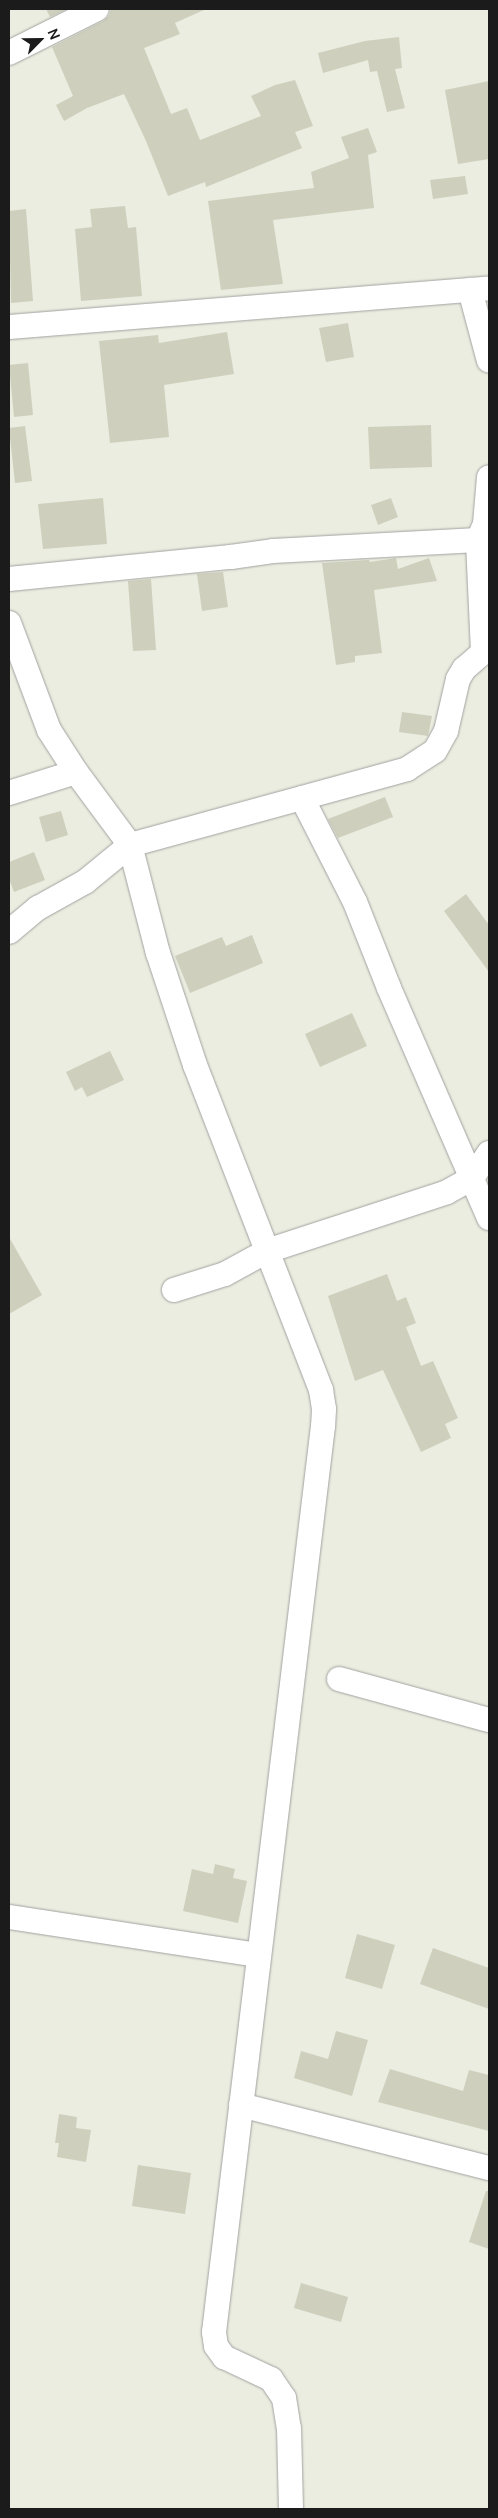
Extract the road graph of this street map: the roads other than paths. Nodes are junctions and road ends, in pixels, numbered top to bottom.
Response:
1 (97, 9) edge
2 (9, 53) edge
3 (480, 289) edge
4 (9, 327) edge
5 (489, 360) edge
6 (489, 477) edge
7 (478, 540) junction
8 (9, 579) edge
9 (9, 623) edge
10 (486, 650) edge
11 (76, 772) junction
12 (9, 792) edge
13 (302, 798) junction
14 (130, 845) junction
15 (9, 932) edge
16 (489, 1153) edge
17 (472, 1178) junction
18 (489, 1218) edge
19 (267, 1251) junction
20 (174, 1290) dead end
21 (339, 1679) dead end
22 (489, 1720) edge
23 (9, 1917) edge
24 (258, 1955) junction
25 (242, 2105) junction
26 (489, 2168) edge
27 (291, 2509) edge

1 - 2 street
3 - 4 street
3 - 5 street
6 - 7 street
7 - 8 street
7 - 10 street
9 - 11 street
10 - 13 street
11 - 12 street
11 - 14 street
13 - 14 street
13 - 17 street
14 - 15 street
14 - 19 street
16 - 17 street
17 - 18 street
17 - 19 street
19 - 20 street
19 - 24 street
21 - 22 street
23 - 24 street
24 - 25 street
25 - 26 street
25 - 27 street

